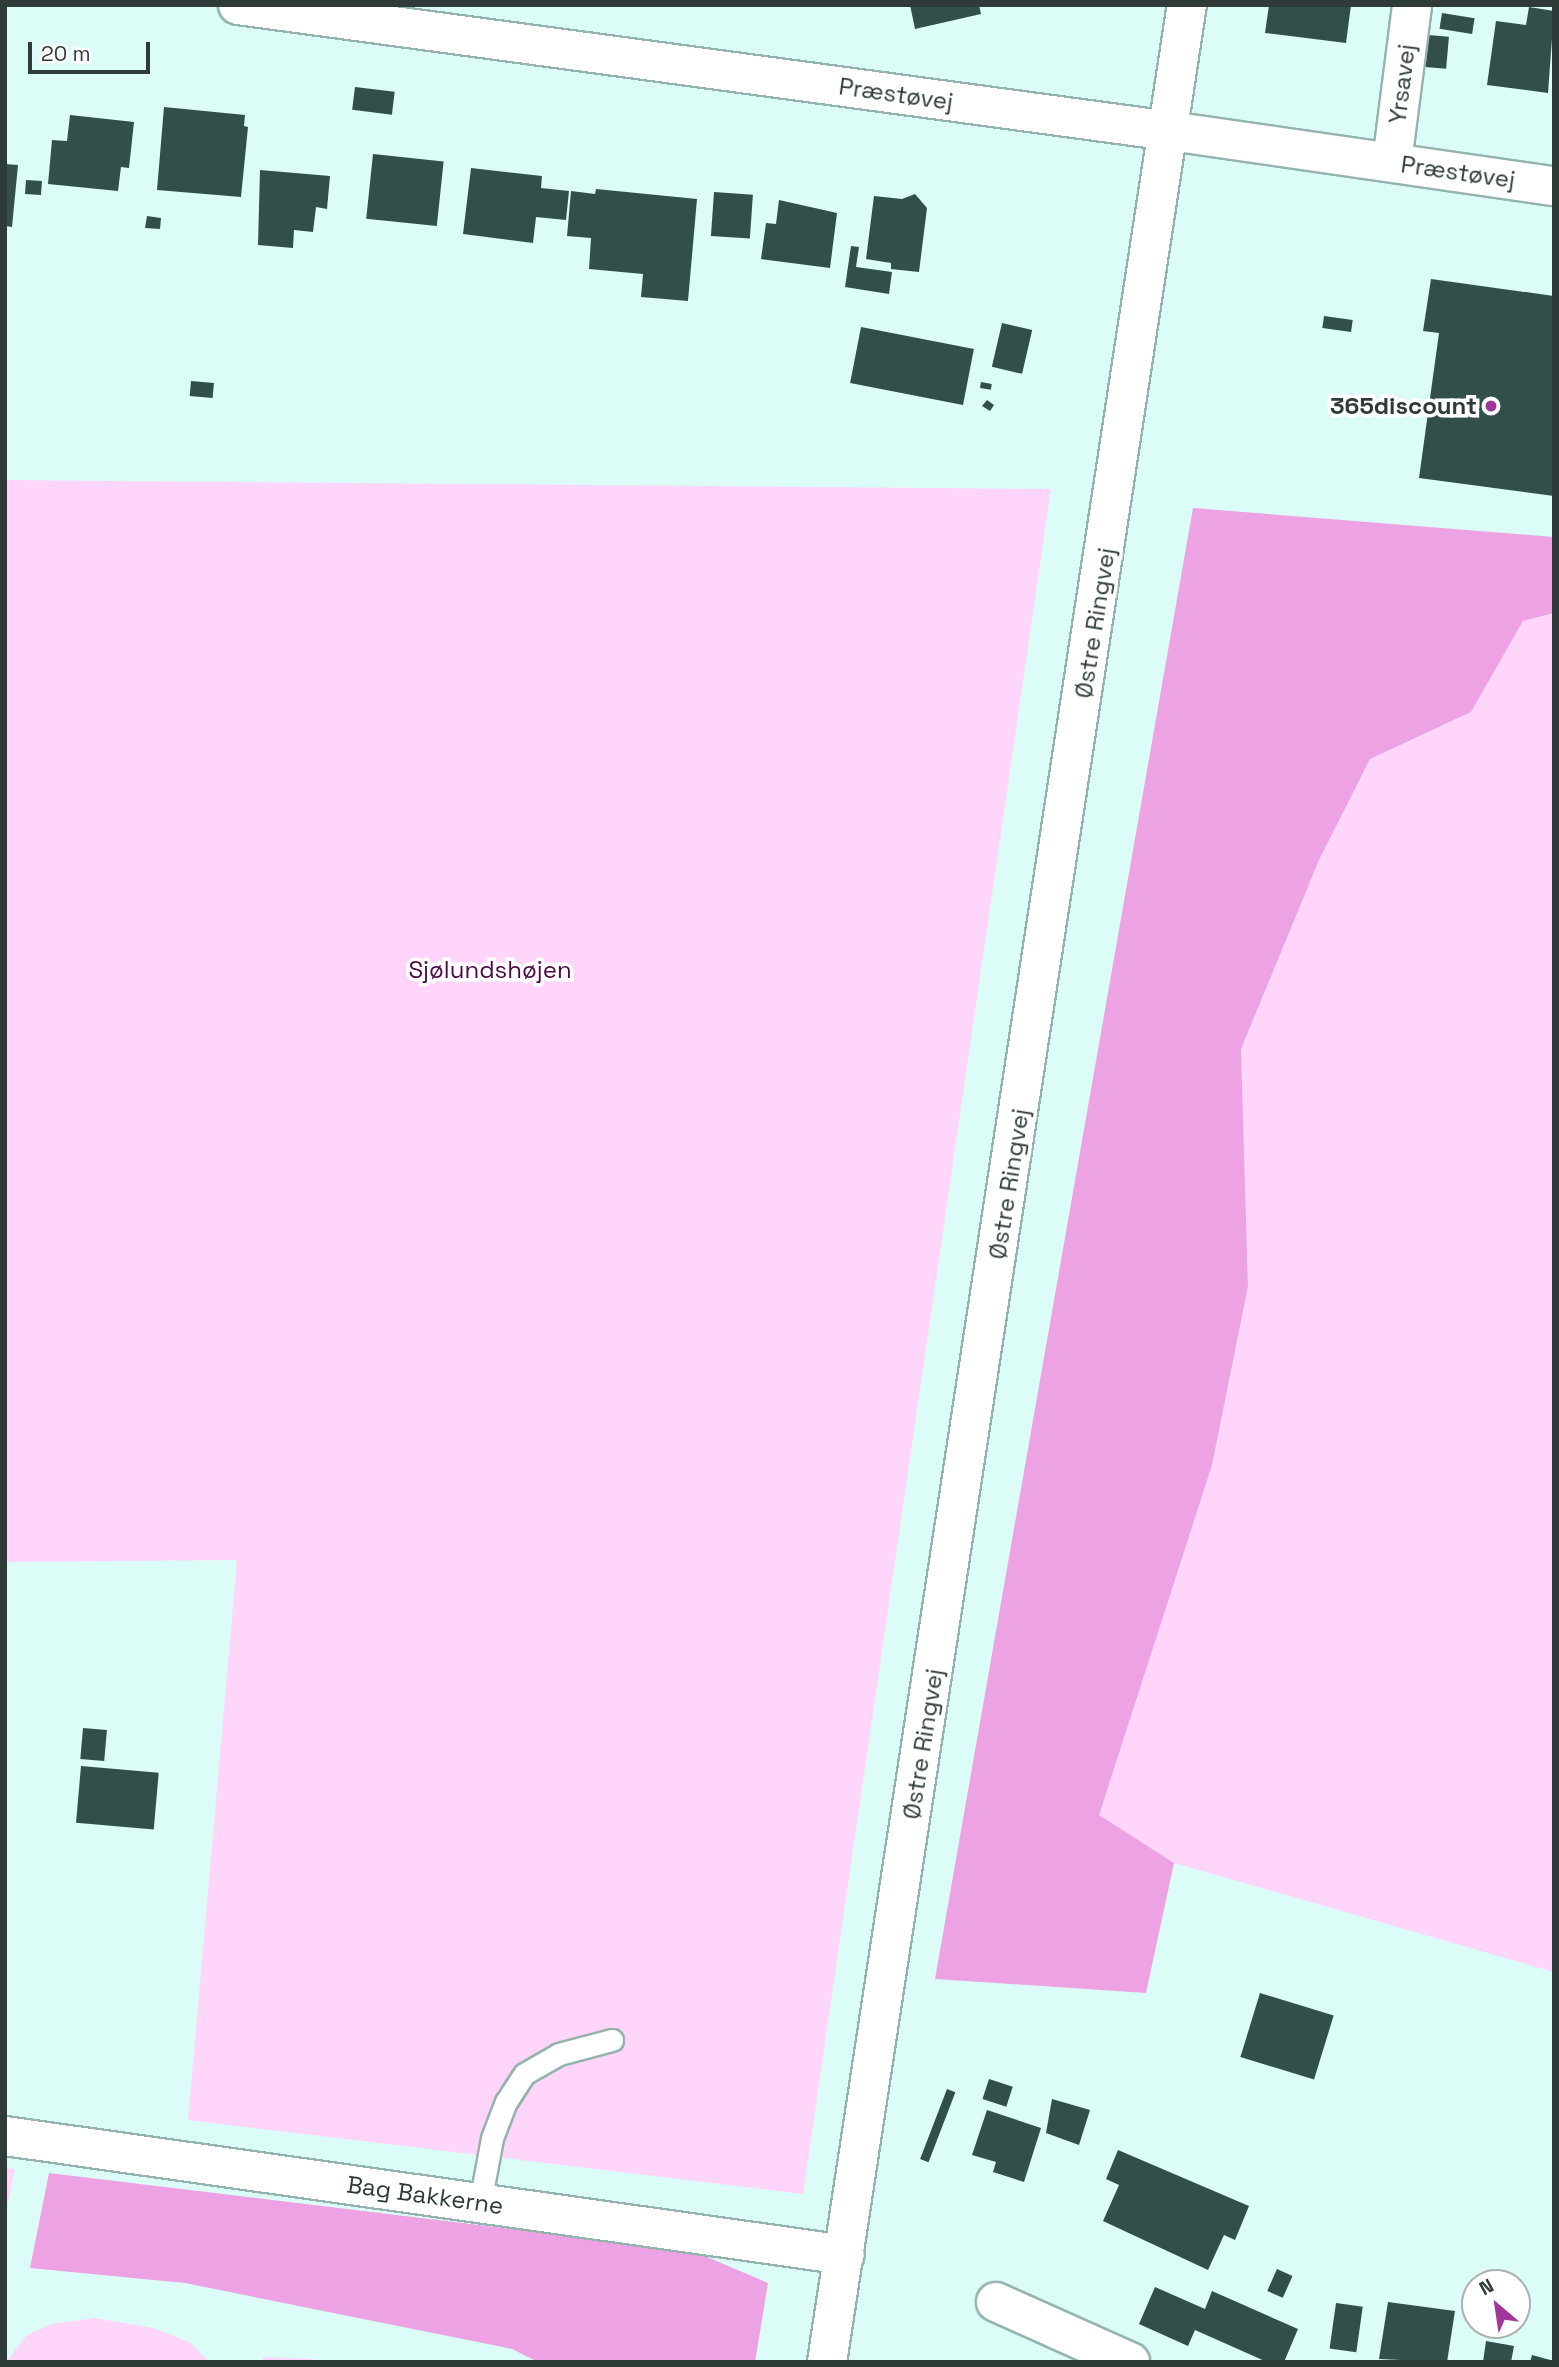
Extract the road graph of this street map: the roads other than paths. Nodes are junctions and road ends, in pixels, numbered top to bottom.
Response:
1 (238, 5) edge
2 (1187, 5) edge
3 (1412, 5) edge
4 (1170, 131) junction
5 (1392, 162) junction
6 (1554, 186) edge
7 (612, 2040) dead end
8 (5, 2136) edge
9 (480, 2203) junction
10 (845, 2255) junction
11 (996, 2302) dead end
12 (827, 2362) edge
13 (1130, 2362) edge

1 - 4 street, Præstøvej
2 - 4 street, Østre Ringvej
3 - 5 street, Yrsavej
4 - 5 street, Præstøvej
4 - 10 street, Østre Ringvej
5 - 6 street, Præstøvej
7 - 9 lane
8 - 9 street, Bag Bakkerne
9 - 10 street, Bag Bakkerne
10 - 12 street, Østre Ringvej
11 - 13 street

